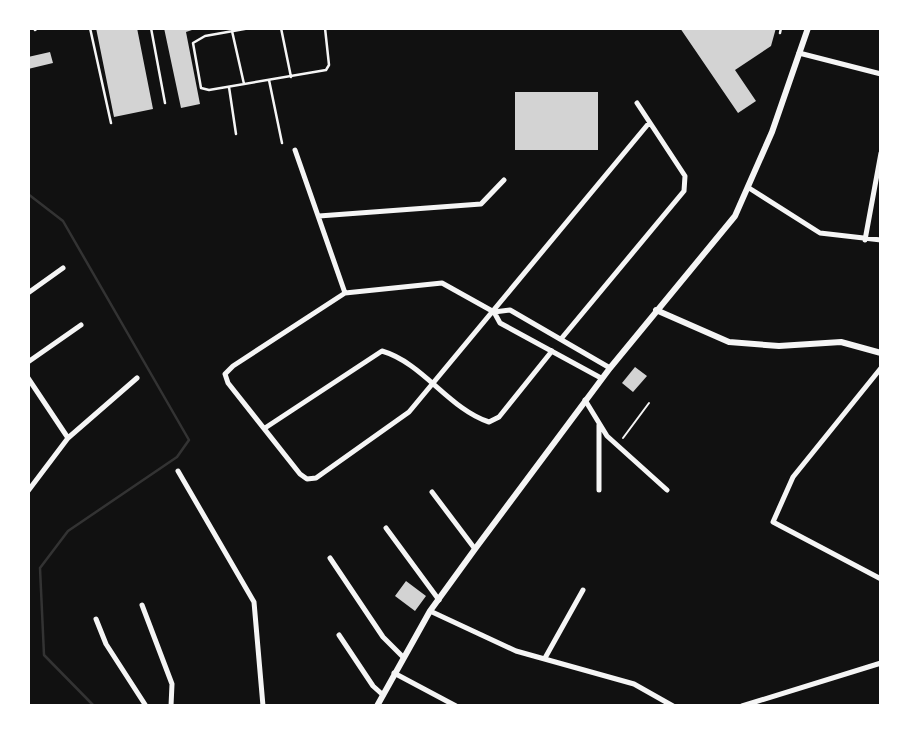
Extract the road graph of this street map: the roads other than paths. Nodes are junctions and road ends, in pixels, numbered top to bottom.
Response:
1 (90, 28) edge
2 (151, 28) edge
3 (250, 28) edge
4 (281, 28) edge
5 (325, 28) edge
6 (808, 28) edge
7 (232, 31) junction
8 (799, 53) junction
9 (881, 74) edge
10 (291, 77) junction
11 (270, 80) junction
12 (244, 84) junction
13 (229, 87) junction
14 (165, 103) dead end
15 (637, 103) dead end
16 (649, 123) junction
17 (111, 124) dead end
18 (236, 134) dead end
19 (282, 143) dead end
20 (296, 150) dead end
21 (881, 153) edge
22 (504, 180) dead end
23 (749, 188) junction
24 (318, 216) junction
25 (865, 240) junction
26 (881, 240) edge
27 (63, 268) dead end
28 (28, 293) edge
29 (345, 293) junction
30 (656, 310) junction
31 (494, 312) junction
32 (81, 325) dead end
33 (561, 339) junction
34 (552, 351) junction
35 (881, 353) edge
36 (28, 362) edge
37 (610, 368) junction
38 (881, 368) edge
39 (28, 378) edge
40 (137, 378) dead end
41 (601, 378) junction
42 (433, 383) junction
43 (585, 400) junction
44 (599, 425) junction
45 (265, 428) junction
46 (68, 438) junction
47 (178, 471) dead end
48 (29, 486) edge
49 (599, 490) dead end
50 (667, 490) dead end
51 (432, 492) dead end
52 (386, 528) dead end
53 (475, 549) junction
54 (330, 558) dead end
55 (881, 579) edge
56 (583, 590) dead end
57 (439, 600) junction
58 (142, 605) dead end
59 (430, 611) junction
60 (96, 619) dead end
61 (339, 635) dead end
62 (403, 657) junction
63 (545, 658) junction
64 (881, 663) edge
65 (394, 673) junction
66 (383, 695) junction
67 (146, 706) edge
68 (171, 706) edge
69 (263, 706) edge
70 (377, 706) edge
71 (456, 706) edge
72 (673, 706) edge
73 (742, 706) edge

1 - 17 lane
2 - 14 lane
3 - 7 lane
4 - 10 lane
5 - 10 lane
6 - 8 street
7 - 12 lane
7 - 13 lane
8 - 9 street
8 - 23 street
10 - 11 lane
11 - 12 lane
11 - 19 lane
12 - 13 lane
13 - 18 lane
15 - 16 street
16 - 31 street
16 - 33 street
20 - 24 street
21 - 25 street
22 - 24 street
23 - 25 street
23 - 30 street
24 - 29 street
25 - 26 street
27 - 28 street
29 - 31 street
29 - 45 street
30 - 35 street
30 - 37 street
31 - 33 street
31 - 34 street
31 - 42 street
32 - 36 street
33 - 37 street
34 - 41 street
34 - 42 street
37 - 41 street
38 - 55 street
39 - 46 street
40 - 46 street
41 - 43 street
42 - 45 street
42 - 45 street
43 - 44 street
43 - 53 street
44 - 49 street
44 - 50 street
46 - 48 street
47 - 69 street
51 - 53 street
52 - 57 street
53 - 57 street
54 - 62 street
56 - 63 street
57 - 59 street
58 - 68 street
59 - 62 street
59 - 63 street
60 - 67 street
61 - 66 street
62 - 65 street
63 - 72 street
64 - 73 street
65 - 66 street
65 - 71 street
66 - 70 street

